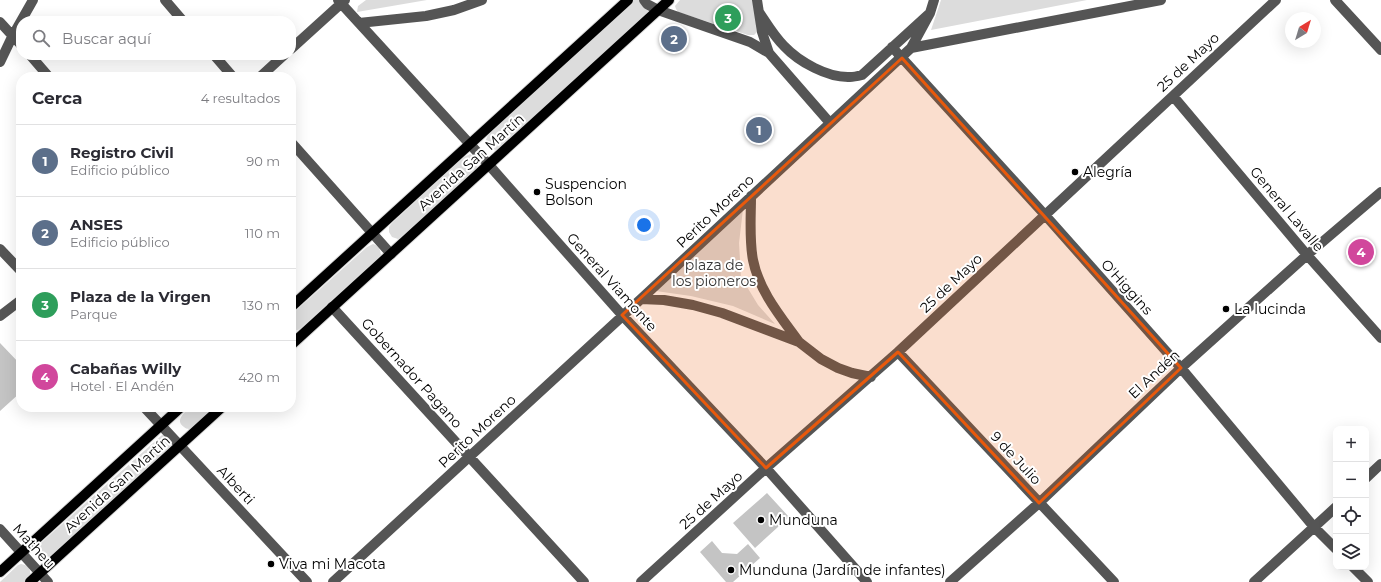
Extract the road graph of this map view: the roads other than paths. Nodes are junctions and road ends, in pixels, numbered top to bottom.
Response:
1 (33, 0) edge
2 (165, 0) edge
3 (482, 0) edge
4 (628, 0) edge
5 (644, 0) edge
6 (669, 0) edge
7 (757, 0) edge
8 (934, 0) edge
9 (1161, 0) edge
10 (1276, 0) edge
11 (1335, 0) edge
12 (342, 1) edge
13 (1124, 3) edge
14 (658, 10) junction
15 (759, 12) junction
16 (930, 13) junction
17 (24, 16) edge
18 (179, 16) edge
19 (0, 22) edge
20 (359, 23) junction
21 (16, 29) edge
22 (12, 36) junction
23 (16, 40) edge
24 (296, 44) edge
25 (892, 47) junction
26 (911, 48) junction
27 (1381, 50) edge
28 (769, 53) junction
29 (902, 58) junction
30 (34, 60) edge
31 (218, 60) edge
32 (279, 60) edge
33 (0, 62) edge
34 (45, 72) edge
35 (229, 72) edge
36 (265, 72) edge
37 (1173, 96) junction
38 (830, 123) junction
39 (470, 144) junction
40 (296, 148) edge
41 (489, 165) junction
42 (1381, 192) edge
43 (751, 196) junction
44 (1045, 215) junction
45 (372, 233) junction
46 (0, 249) edge
47 (391, 254) junction
48 (1307, 255) junction
49 (16, 266) edge
50 (641, 299) junction
51 (296, 302) edge
52 (16, 304) edge
53 (332, 307) junction
54 (622, 315) junction
55 (0, 316) edge
56 (1381, 338) edge
57 (296, 340) edge
58 (799, 342) junction
59 (898, 352) junction
60 (1181, 368) junction
61 (871, 377) junction
62 (148, 412) edge
63 (176, 412) edge
64 (216, 412) edge
65 (161, 426) junction
66 (180, 445) junction
67 (470, 457) junction
68 (1381, 464) edge
69 (766, 468) junction
70 (1369, 475) edge
71 (1039, 503) junction
72 (1333, 510) edge
73 (1314, 527) junction
74 (0, 530) edge
75 (1333, 546) edge
76 (22, 553) junction
77 (1356, 570) edge
78 (0, 572) edge
79 (40, 573) junction
80 (30, 582) edge
81 (48, 582) edge
82 (307, 582) edge
83 (333, 582) edge
84 (584, 582) edge
85 (641, 582) edge
86 (867, 582) edge
87 (950, 582) edge
88 (1114, 582) edge
89 (1254, 582) edge
90 (1368, 582) edge

1 - 17 street
2 - 18 street
3 - 20 street
4 - 39 main road, Avenida San Martín
5 - 14 street
6 - 14 main road, Avenida San Martín
7 - 15 street
8 - 16 street, Perito Moreno
9 - 13 street
10 - 37 street, 25 de Mayo
11 - 27 street
12 - 20 street, General Viamonte
12 - 24 street
13 - 26 street
14 - 28 street
14 - 41 main road, Avenida San Martín
15 - 25 street
15 - 28 street
16 - 25 street
16 - 26 street, Perito Moreno
19 - 22 street
20 - 39 street, General Viamonte
21 - 22 street
22 - 23 street
22 - 33 street
25 - 29 street, O'Higgins
26 - 29 street, Perito Moreno
28 - 38 street
29 - 38 street, Perito Moreno
29 - 44 street, O'Higgins
30 - 34 street
31 - 35 street
32 - 36 street
37 - 44 street, 25 de Mayo
37 - 48 street, General Lavalle
38 - 43 street, Perito Moreno
39 - 41 street, General Viamonte
39 - 45 main road, Avenida San Martín
40 - 45 street
41 - 47 main road, Avenida San Martín
41 - 54 street, General Viamonte
42 - 48 street, El Andén
43 - 50 street, Perito Moreno
43 - 58 street
44 - 59 street, 25 de Mayo
44 - 60 street, O'Higgins
45 - 47 street
45 - 51 main road, Avenida San Martín
46 - 49 street
47 - 53 main road, Avenida San Martín
48 - 56 street, General Lavalle
48 - 60 street, El Andén
50 - 54 street, Perito Moreno
50 - 58 street
52 - 55 street
53 - 57 main road, Avenida San Martín
53 - 67 street, Gobernador Pagano
54 - 67 street, Perito Moreno
54 - 69 street, General Viamonte
58 - 61 street
59 - 61 street, 25 de Mayo
59 - 71 street, 9 de Julio
60 - 71 street, El Andén
60 - 73 street, O'Higgins
61 - 69 street, 25 de Mayo
62 - 65 street, Alberti
63 - 65 main road, Avenida San Martín
64 - 66 main road, Avenida San Martín
65 - 66 street, Alberti
65 - 76 main road, Avenida San Martín
66 - 79 main road, Avenida San Martín
66 - 82 street, Alberti
67 - 83 street, Perito Moreno
67 - 84 street, Gobernador Pagano
68 - 70 street
69 - 85 street, 25 de Mayo
69 - 86 street, General Viamonte
71 - 87 street, El Andén
71 - 88 street, 9 de Julio
72 - 73 street
73 - 75 street, O'Higgins
73 - 89 street
74 - 76 street, Matheu
76 - 78 main road, Avenida San Martín
76 - 79 street, Matheu
77 - 90 street
79 - 80 main road, Avenida San Martín
79 - 81 street, Matheu

